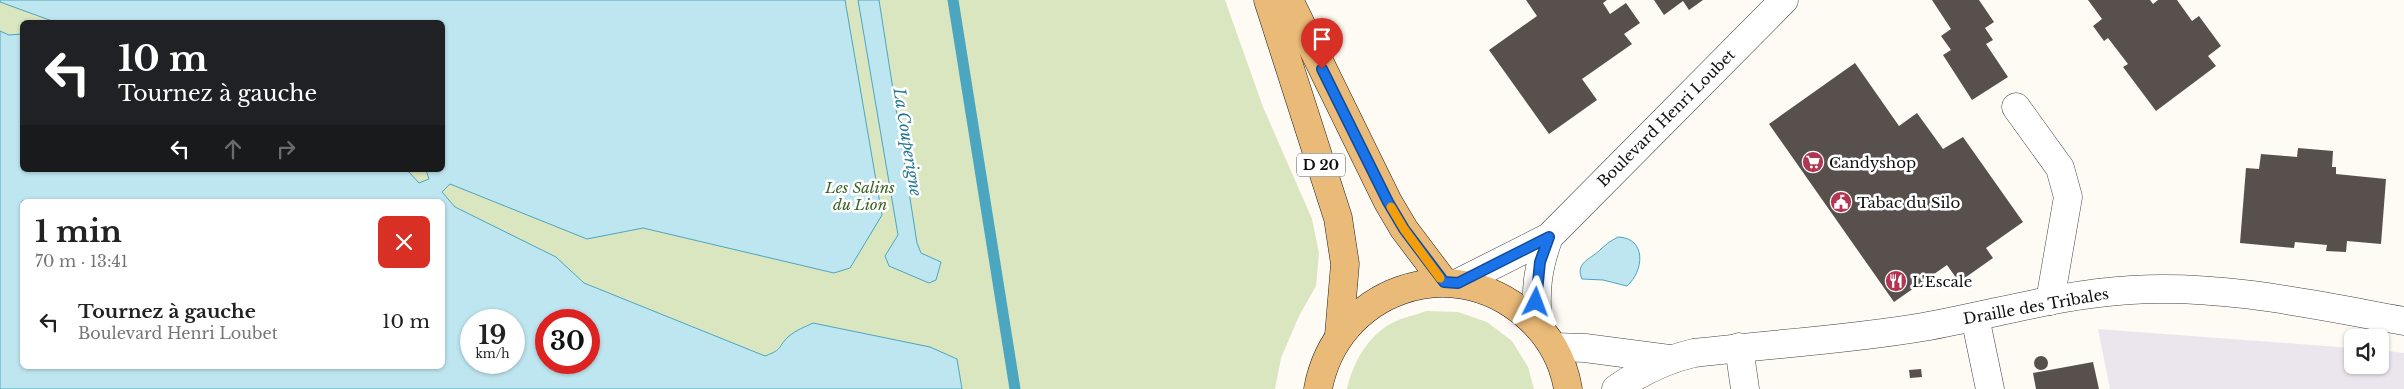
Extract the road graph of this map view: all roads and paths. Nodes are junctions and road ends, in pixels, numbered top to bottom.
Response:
1 (1268, 0) edge
2 (1288, 0) edge
3 (1784, 0) edge
4 (2016, 107) dead end
5 (1549, 237) junction
6 (1451, 283) junction
7 (2050, 301) junction
8 (1975, 317) junction
9 (2404, 321) edge
10 (1339, 336) junction
11 (1546, 336) junction
12 (1739, 347) junction
13 (1668, 359) junction
14 (1318, 389) edge
15 (1568, 389) edge
16 (1616, 389) edge
17 (1745, 389) edge
18 (1990, 389) edge

1 - 10 main road, D 20
2 - 6 main road, D 20
3 - 5 street, Boulevard Henri Loubet
4 - 7 street
5 - 6 street, Boulevard Henri Loubet
5 - 11 street, Boulevard Henri Loubet
6 - 10 main road
6 - 11 main road
7 - 8 street, Draille des Tribales
7 - 9 street, Draille des Tribales
8 - 12 street, Draille des Tribales
8 - 18 street
10 - 14 main road
11 - 13 street, Draille des Tribales
11 - 15 main road
12 - 13 street, Draille des Tribales
12 - 17 street
13 - 16 street, Draille des Tribales

